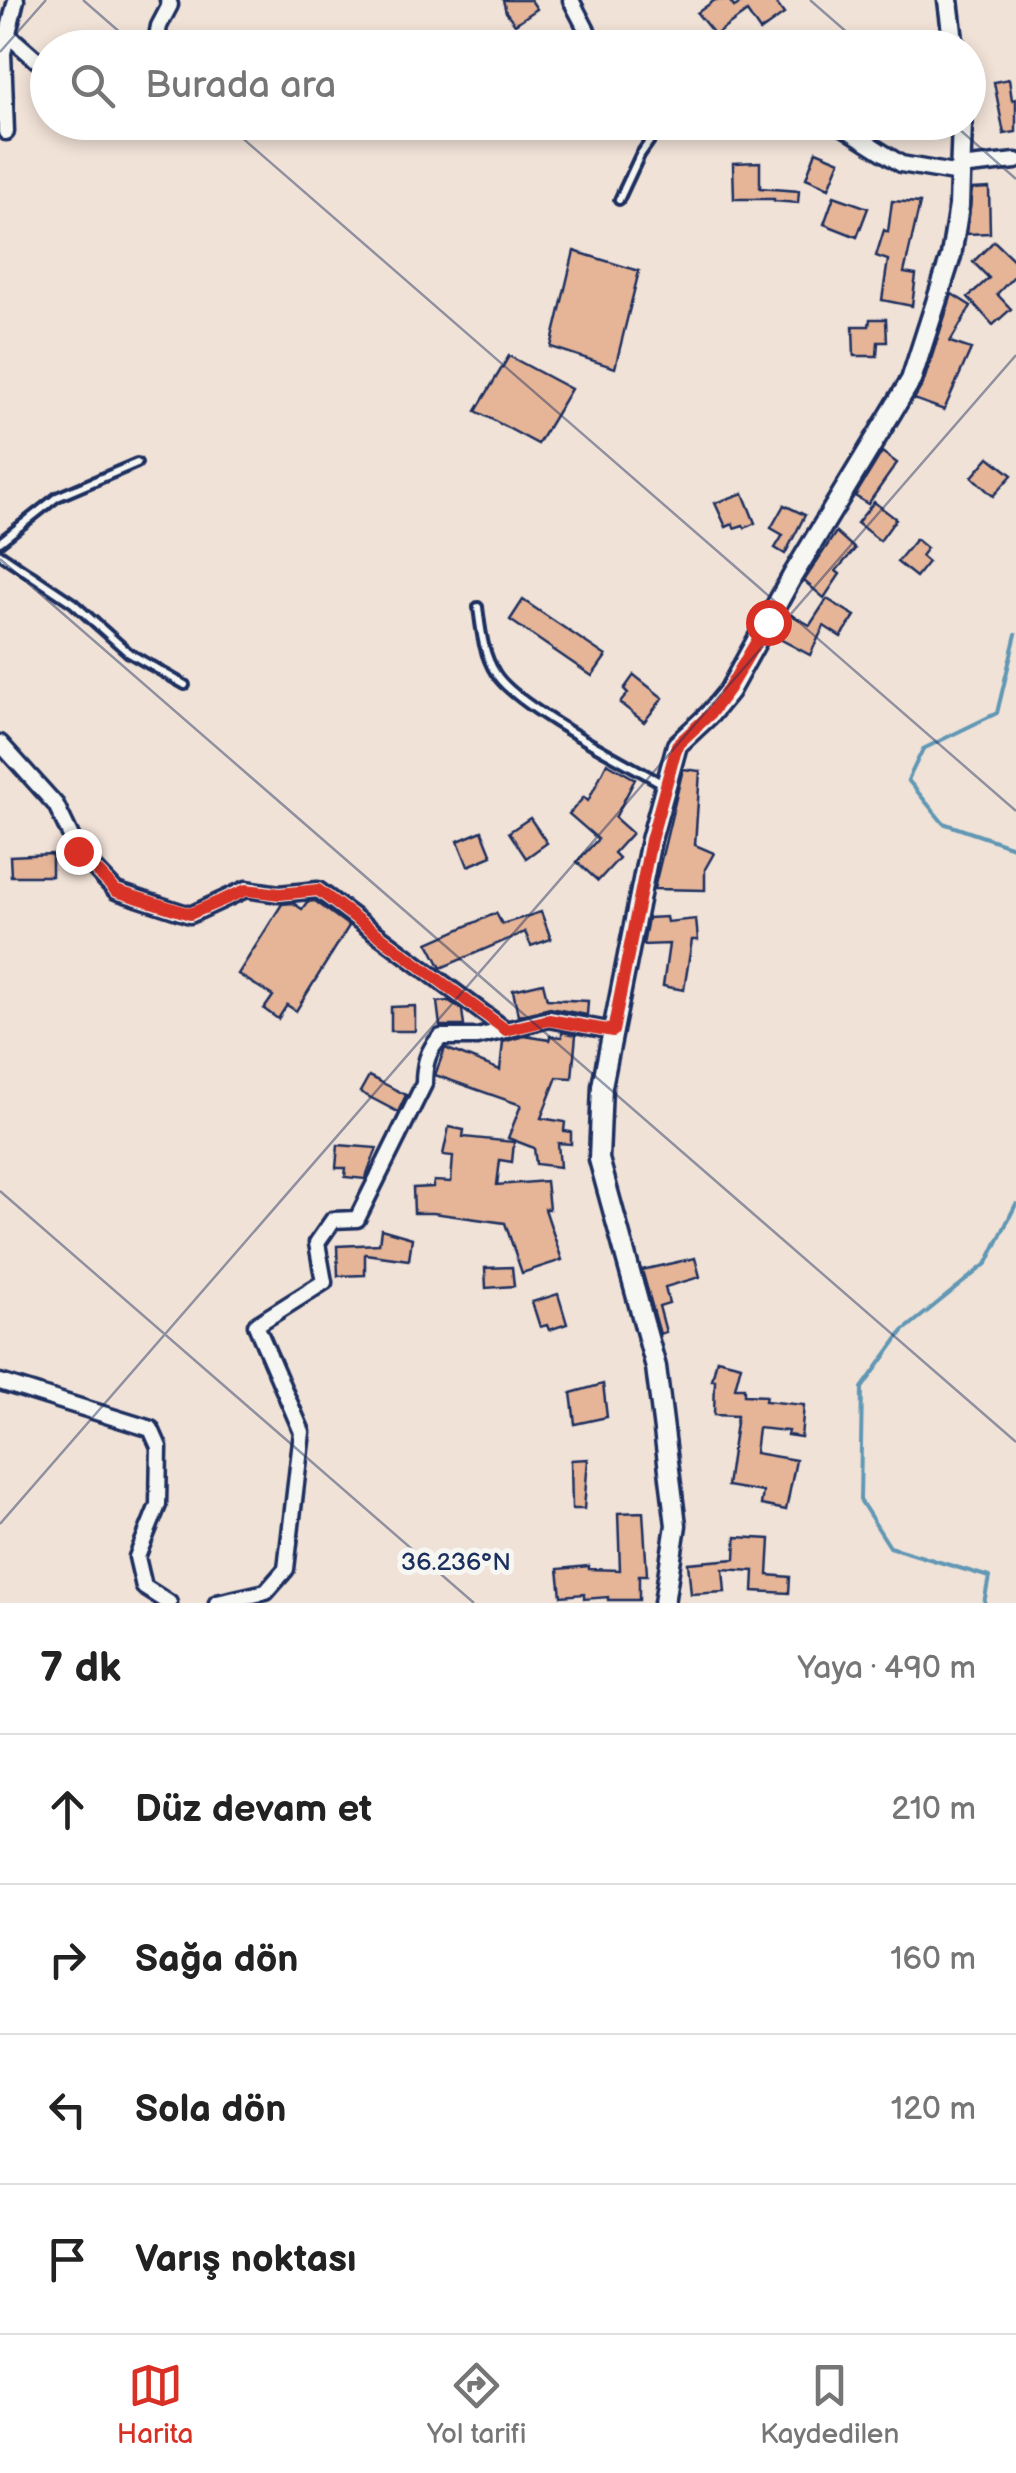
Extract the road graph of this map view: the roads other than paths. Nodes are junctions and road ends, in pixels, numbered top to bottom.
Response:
1 (16, 0) edge
2 (168, 0) edge
3 (571, 0) edge
4 (948, 0) edge
5 (158, 30) edge
6 (587, 30) edge
7 (952, 30) edge
8 (7, 34) junction
9 (30, 54) edge
10 (6, 132) dead end
11 (650, 140) edge
12 (864, 140) edge
13 (961, 140) edge
14 (1016, 161) edge
15 (959, 171) junction
16 (620, 200) dead end
17 (136, 463) dead end
18 (0, 542) edge
19 (0, 554) edge
20 (478, 607) dead end
21 (185, 685) dead end
22 (0, 744) edge
23 (664, 785) junction
24 (506, 1030) junction
25 (613, 1031) junction
26 (0, 1382) edge
27 (169, 1603) edge
28 (217, 1603) edge
29 (664, 1603) edge

1 - 8 street
2 - 5 street
3 - 6 street
4 - 7 street
8 - 9 street
8 - 10 street
11 - 16 lane
12 - 15 street
13 - 15 street
14 - 15 street
15 - 23 street
17 - 18 lane
19 - 21 lane
20 - 23 lane
22 - 24 street
23 - 25 street
24 - 25 street
24 - 28 street
25 - 29 street
26 - 27 street

